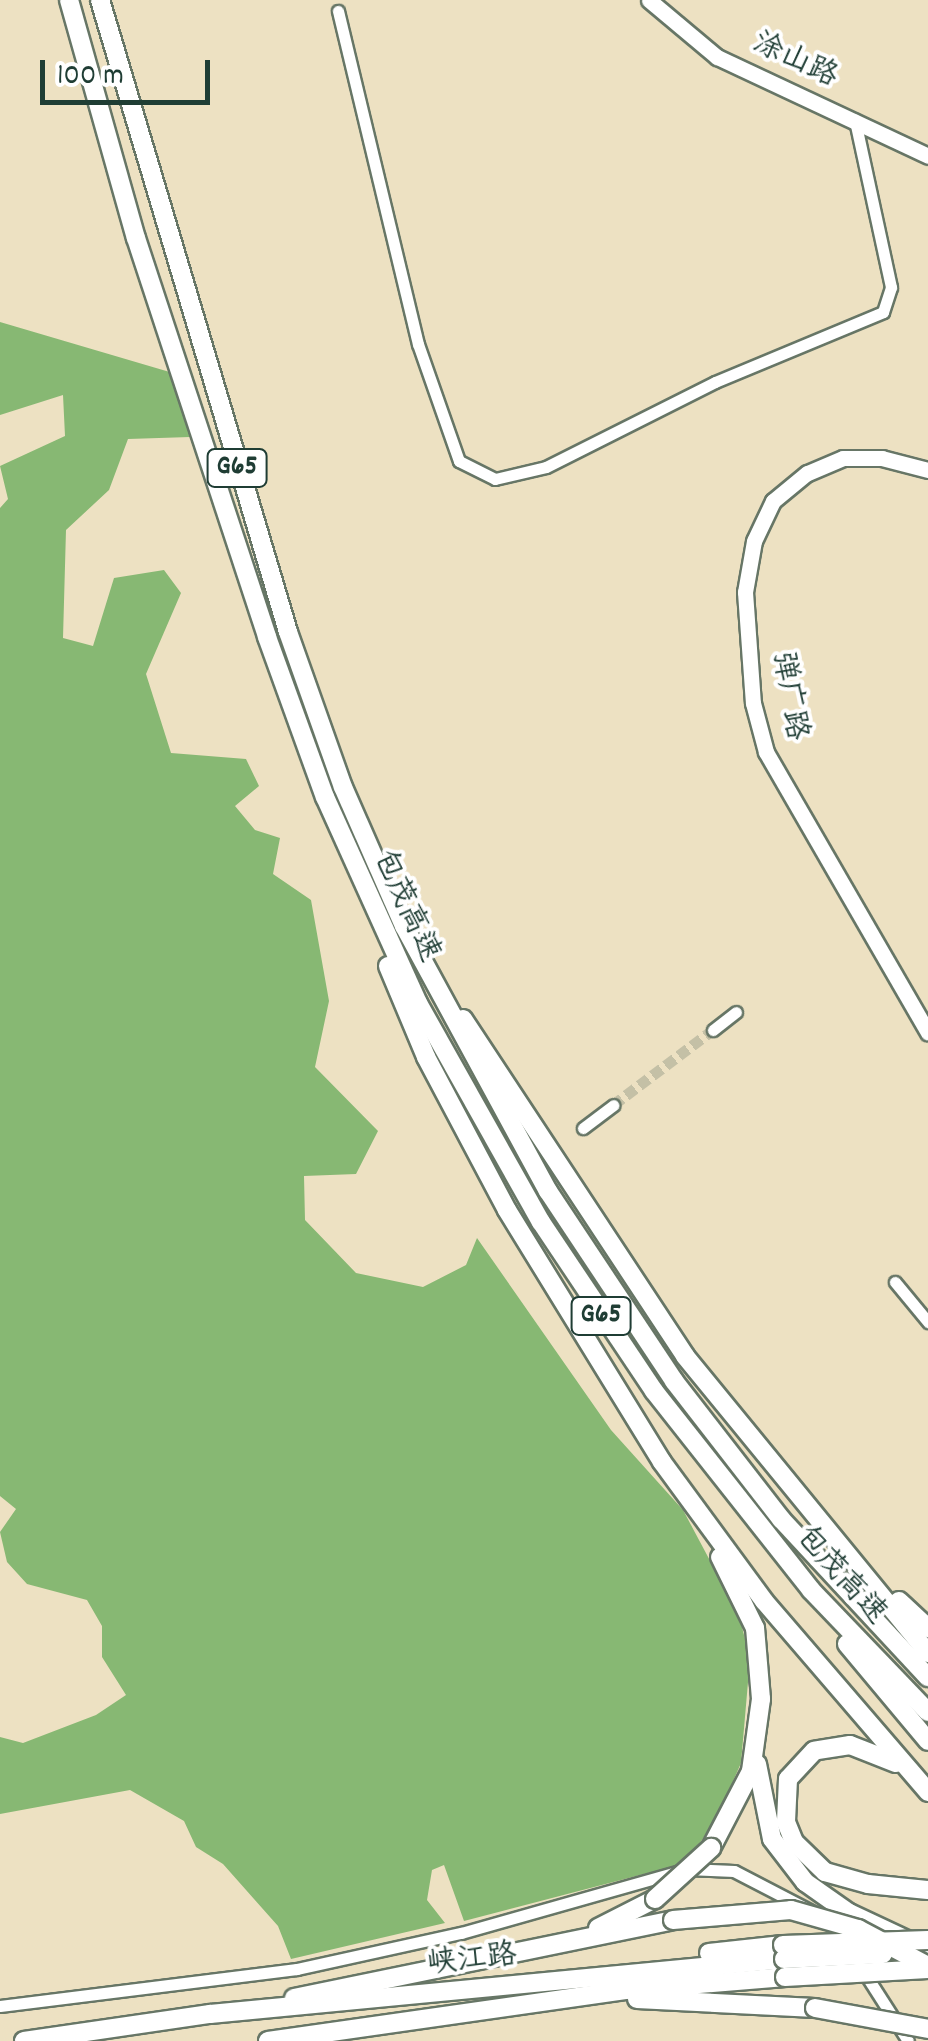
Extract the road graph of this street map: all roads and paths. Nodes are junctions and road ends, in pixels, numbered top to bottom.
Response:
1 (69, 0) edge
2 (100, 0) edge
3 (649, 0) edge
4 (338, 11) dead end
5 (854, 120) junction
6 (928, 156) edge
7 (928, 470) edge
8 (354, 866) junction
9 (404, 926) junction
10 (736, 1012) dead end
11 (713, 1030) tunnel mouth
12 (928, 1033) edge
13 (613, 1106) tunnel mouth
14 (583, 1128) dead end
15 (896, 1282) dead end
16 (928, 1322) edge
17 (696, 1512) junction
18 (818, 1523) junction
19 (811, 1590) junction
20 (928, 1628) edge
21 (928, 1653) edge
22 (928, 1678) edge
23 (928, 1712) edge
24 (928, 1741) edge
25 (758, 1743) junction
26 (924, 1787) edge
27 (928, 1890) edge
28 (544, 1947) junction
29 (925, 1947) edge
30 (784, 1961) junction
31 (928, 1968) edge
32 (0, 2006) edge
33 (512, 2007) junction
34 (815, 2008) junction
35 (210, 2014) junction
36 (928, 2017) edge
37 (928, 2029) edge
38 (24, 2041) edge
39 (268, 2041) edge
40 (908, 2041) edge

1 - 8 highway, 包茂高速 / G65
2 - 9 highway, 包茂高速 / G65
3 - 5 main road, 涂山路
4 - 5 street
5 - 6 main road, 涂山路
7 - 12 main road, 弹广路
8 - 17 highway
8 - 19 highway, 包茂高速 / G65
9 - 18 highway
9 - 22 highway, 包茂高速 / G65
10 - 11 street
13 - 14 street
15 - 16 street
17 - 25 highway
17 - 26 highway
18 - 20 highway
18 - 21 highway
19 - 23 highway, 包茂高速 / G65
19 - 24 highway
25 - 28 highway, bridge
25 - 29 highway
26 - 27 highway
28 - 31 highway, bridge
28 - 35 highway
29 - 30 highway, 峡江路, bridge
30 - 31 highway, 峡江路, bridge
30 - 33 highway, 峡江路
30 - 35 highway, 峡江路
32 - 40 street
33 - 34 highway
33 - 39 highway, 峡江路
34 - 36 highway, bridge
34 - 37 highway, bridge
35 - 38 highway, 峡江路

